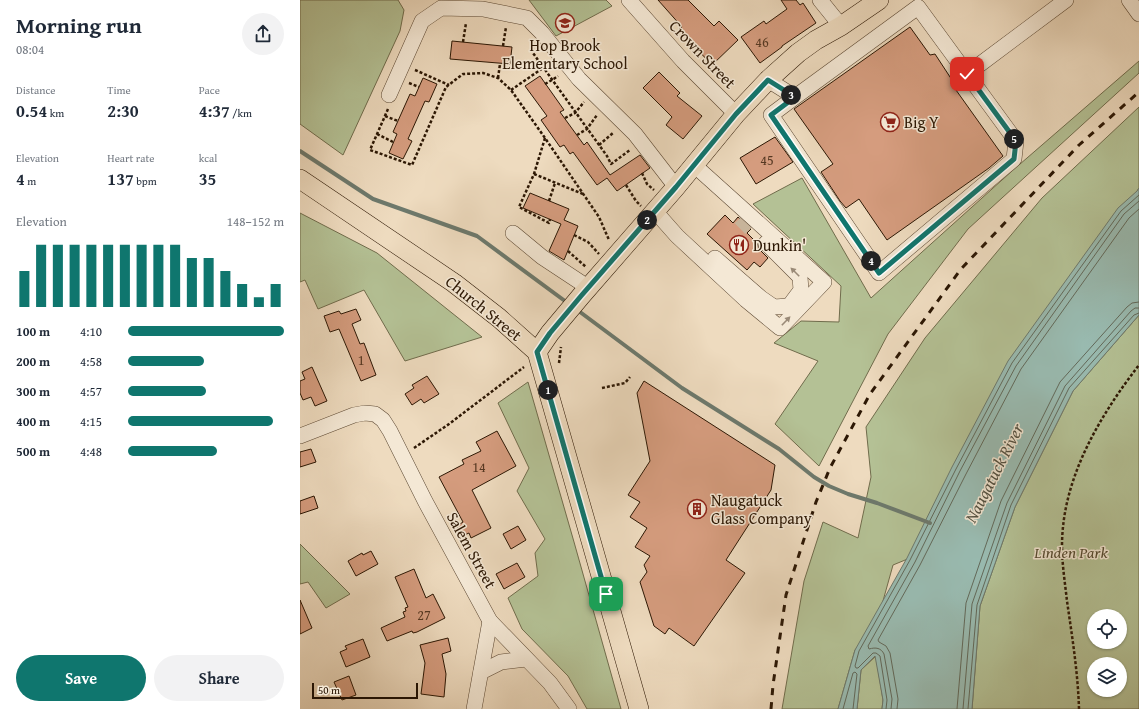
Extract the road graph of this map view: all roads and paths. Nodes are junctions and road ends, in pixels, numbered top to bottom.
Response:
1 (629, 0) edge
2 (820, 0) edge
3 (879, 0) edge
4 (1066, 0) edge
5 (1129, 0) edge
6 (468, 8) junction
7 (507, 14) junction
8 (1139, 14) edge
9 (841, 26) junction
10 (537, 28) junction
11 (463, 42) dead end
12 (503, 46) dead end
13 (559, 54) junction
14 (403, 64) junction
15 (500, 64) dead end
16 (543, 68) junction
17 (967, 74) junction
18 (498, 78) junction
19 (768, 80) junction
20 (449, 85) junction
21 (511, 90) junction
22 (592, 92) junction
23 (389, 95) joint
24 (795, 97) junction
25 (605, 104) junction
26 (575, 113) junction
27 (736, 114) junction
28 (385, 116) junction
29 (565, 118) dead end
30 (398, 121) dead end
31 (624, 123) junction
32 (587, 129) junction
33 (377, 134) junction
34 (577, 135) dead end
35 (546, 138) junction
36 (393, 142) dead end
37 (641, 142) junction
38 (599, 145) junction
39 (694, 165) junction
40 (534, 174) junction
41 (642, 174) dead end
42 (300, 179) edge
43 (555, 182) junction
44 (626, 185) dead end
45 (676, 187) junction
46 (656, 191) dead end
47 (723, 191) junction
48 (584, 195) junction
49 (549, 200) dead end
50 (648, 209) junction
51 (740, 218) tunnel mouth
52 (550, 219) dead end
53 (751, 229) tunnel mouth
54 (513, 233) dead end
55 (574, 235) dead end
56 (677, 236) junction
57 (611, 244) dead end
58 (568, 251) dead end
59 (600, 255) dead end
60 (586, 268) dead end
61 (585, 292) junction
62 (537, 352) junction
63 (1139, 365) edge
64 (524, 367) dead end
65 (630, 377) dead end
66 (602, 388) dead end
67 (300, 436) edge
68 (402, 456) junction
69 (490, 621) junction
70 (526, 659) junction
71 (481, 672) junction
72 (474, 709) edge
73 (569, 709) edge
74 (639, 709) edge
75 (1079, 709) edge

1 - 27 street, Crown Street
2 - 9 street
3 - 9 main road
4 - 17 street
5 - 8 street
6 - 7 street
6 - 11 path
6 - 14 street
7 - 10 street
7 - 12 path
9 - 19 main road
10 - 13 street
10 - 16 path
13 - 16 path
13 - 22 street
14 - 20 path
14 - 23 street
15 - 18 path
16 - 21 path
16 - 26 path
17 - 24 street
17 - 24 street
18 - 20 path
18 - 21 path
19 - 24 street
19 - 27 main road
20 - 33 path
21 - 35 path
22 - 25 street
22 - 26 path
23 - 28 path
25 - 31 street
25 - 32 path
26 - 29 path
26 - 32 path
27 - 39 main road
28 - 30 path
28 - 33 path
31 - 37 street
31 - 38 path
32 - 34 path
32 - 38 path
33 - 36 path
35 - 40 path
35 - 48 path
37 - 38 path
37 - 45 street
39 - 45 main road
39 - 47 street
40 - 43 path
40 - 52 path
41 - 46 path
42 - 62 main road, Church Street
43 - 48 path
43 - 49 path
44 - 50 path
45 - 50 main road
47 - 51 street
56 -> 47 street
48 - 57 path
50 - 56 street
50 - 61 main road
56 -> 53 street
54 - 61 street
55 - 59 path
58 - 60 path
61 - 62 main road
62 - 74 main road, Church Street
63 - 75 path
64 - 68 path
65 - 66 path
67 - 68 street, Salem Street
68 - 69 street, Salem Street
69 - 70 street, Salem Street
69 - 71 street
70 - 71 street
70 - 73 street, Salem Street
71 - 72 street

